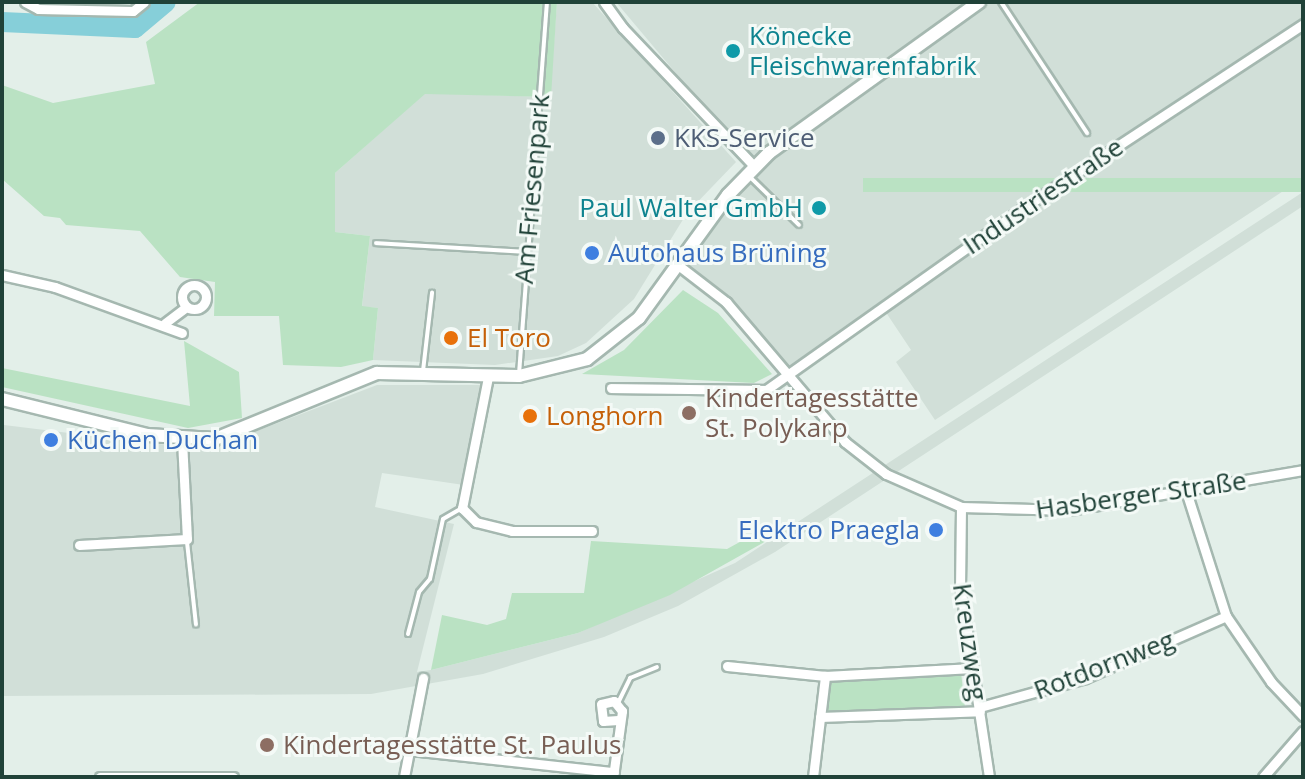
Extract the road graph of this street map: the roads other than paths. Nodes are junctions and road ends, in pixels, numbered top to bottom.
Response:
1 (25, 2) edge
2 (144, 2) edge
3 (547, 2) edge
4 (604, 2) edge
5 (979, 2) edge
6 (1001, 2) edge
7 (1303, 24) edge
8 (1087, 133) dead end
9 (751, 170) junction
10 (799, 225) dead end
11 (376, 243) dead end
12 (526, 252) junction
13 (678, 265) junction
14 (2, 275) edge
15 (432, 293) dead end
16 (186, 307) dead end
17 (165, 323) junction
18 (182, 333) dead end
19 (423, 373) junction
20 (788, 375) junction
21 (519, 376) junction
22 (488, 377) junction
23 (611, 388) dead end
24 (2, 399) edge
25 (182, 440) junction
26 (1303, 470) edge
27 (1186, 491) junction
28 (961, 507) junction
29 (462, 508) junction
30 (592, 531) dead end
31 (187, 539) junction
32 (79, 545) dead end
33 (1226, 616) junction
34 (196, 625) dead end
35 (408, 634) dead end
36 (727, 666) dead end
37 (657, 667) dead end
38 (973, 668) junction
39 (825, 676) junction
40 (423, 678) dead end
41 (618, 703) junction
42 (980, 709) junction
43 (1303, 716) edge
44 (820, 717) junction
45 (618, 720) junction
46 (1303, 731) edge
47 (410, 750) junction
48 (614, 774) edge
49 (100, 777) edge
50 (233, 777) edge
51 (404, 777) edge
52 (813, 777) edge
53 (989, 777) edge
54 (1263, 777) edge

1 - 2 street
3 - 12 lane, Am Friesenpark
4 - 9 street
5 - 9 street
6 - 8 lane
7 - 20 street, Industriestraße
9 - 10 lane
9 - 13 street
11 - 12 lane
12 - 21 lane, Am Friesenpark
13 - 20 street, Hasberger Straße
13 - 21 street
14 - 17 street
15 - 19 lane
16 - 17 street
17 - 18 street
19 - 22 street
19 - 25 street
20 - 23 street
20 - 28 street, Hasberger Straße
21 - 22 street
22 - 29 street
24 - 25 street
25 - 31 street
26 - 27 street, Hasberger Straße
27 - 28 street, Hasberger Straße
27 - 33 street
28 - 38 street, Kreuzweg
29 - 30 street
29 - 35 lane
31 - 32 street
31 - 34 lane
33 - 42 street, Rotdornweg
33 - 43 street
36 - 39 street
37 - 41 lane
38 - 39 street
38 - 42 street, Kreuzweg
39 - 44 street
40 - 47 street
41 - 45 street
41 - 45 street
42 - 44 street, Rotdornweg
42 - 53 street, Kreuzweg
44 - 52 street
45 - 48 street
46 - 54 street
47 - 48 street
47 - 51 street
49 - 50 street

